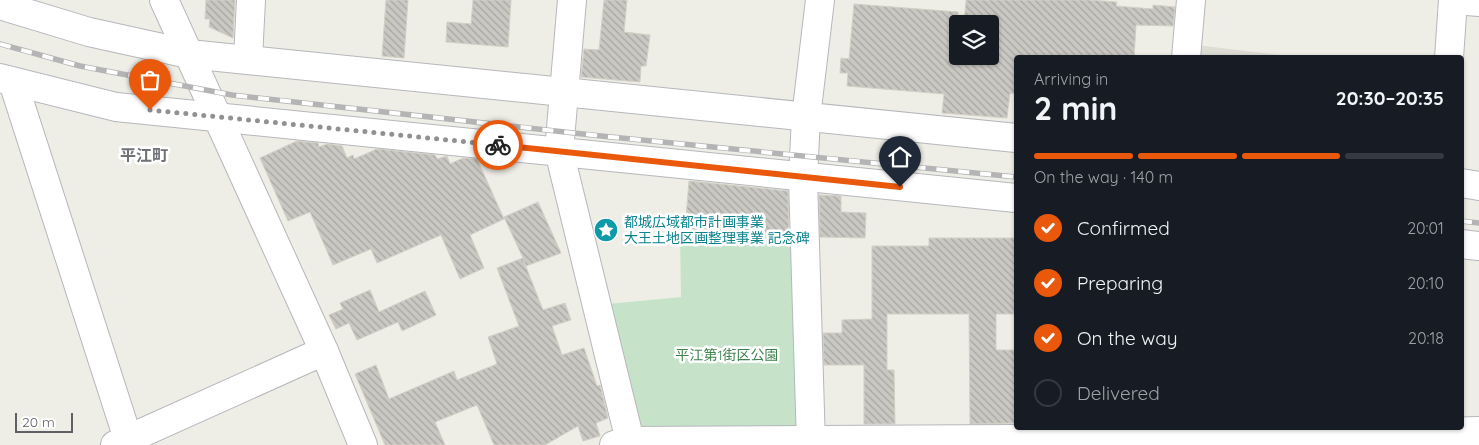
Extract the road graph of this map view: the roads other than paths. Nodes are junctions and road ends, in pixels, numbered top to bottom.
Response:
1 (164, 0) edge
2 (251, 0) edge
3 (572, 0) edge
4 (820, 0) edge
5 (1191, 0) edge
6 (1454, 0) edge
7 (1479, 2) edge
8 (0, 4) edge
9 (189, 54) junction
10 (1186, 55) edge
11 (1449, 55) edge
12 (248, 59) junction
13 (6, 80) edge
14 (563, 93) junction
15 (218, 117) junction
16 (806, 117) junction
17 (1014, 138) edge
18 (559, 151) junction
19 (803, 178) junction
20 (1464, 184) edge
21 (1479, 186) edge
22 (1014, 198) edge
23 (1464, 244) edge
24 (1479, 246) edge
25 (324, 351) junction
26 (1479, 431) edge
27 (1181, 437) edge
28 (122, 442) edge
29 (811, 442) edge
30 (622, 443) edge
31 (363, 445) edge

1 - 9 street
2 - 12 street
3 - 14 street
4 - 16 street
5 - 10 street
6 - 7 street
6 - 11 street
8 - 9 street
9 - 12 street
9 - 15 street
12 - 14 street
13 - 15 street
13 - 28 street
14 - 16 street
14 - 18 street
15 - 18 street
15 - 25 street
16 - 17 street
16 - 19 street
18 - 19 street
18 - 30 street
19 - 22 street
19 - 29 street
20 - 21 street
23 - 24 street
25 - 28 street
25 - 31 street
26 - 27 street
27 - 29 street
29 - 30 street

